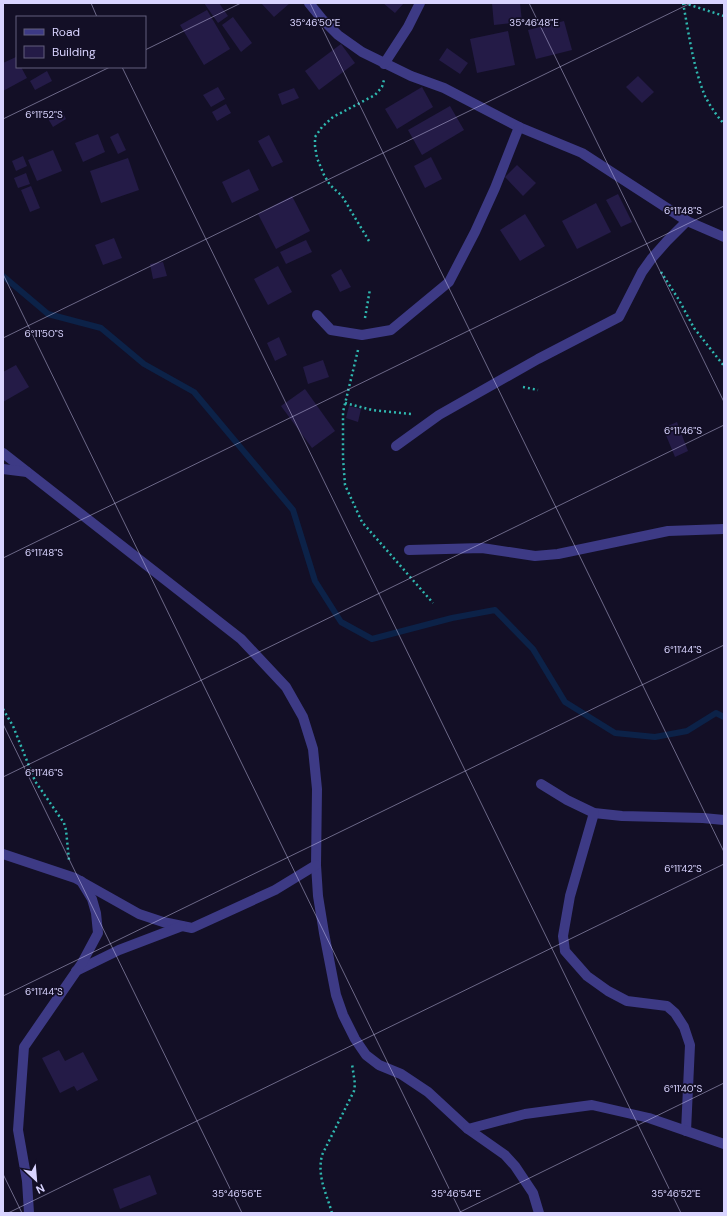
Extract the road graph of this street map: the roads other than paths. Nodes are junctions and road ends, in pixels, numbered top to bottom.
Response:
1 (309, 3) edge
2 (420, 3) edge
3 (386, 64) junction
4 (519, 126) junction
5 (687, 222) junction
6 (724, 237) edge
7 (317, 315) dead end
8 (396, 446) dead end
9 (3, 452) edge
10 (3, 468) edge
11 (29, 472) junction
12 (724, 529) edge
13 (410, 550) dead end
14 (541, 784) dead end
15 (594, 813) junction
16 (724, 820) edge
17 (3, 854) edge
18 (316, 865) junction
19 (78, 879) junction
20 (182, 926) junction
21 (76, 971) junction
22 (468, 1129) junction
23 (686, 1131) junction
24 (724, 1144) edge
25 (29, 1213) edge
26 (539, 1213) edge

1 - 3 street
2 - 3 street
3 - 4 street
4 - 5 street
4 - 7 street
5 - 6 street
5 - 8 street
9 - 11 street
10 - 11 street
11 - 18 street
12 - 13 street
14 - 15 street
15 - 16 street
15 - 23 street
17 - 19 street
18 - 20 street
18 - 22 street
19 - 20 street
19 - 21 street
20 - 21 street
21 - 25 street
22 - 23 street
22 - 26 street
23 - 24 street

